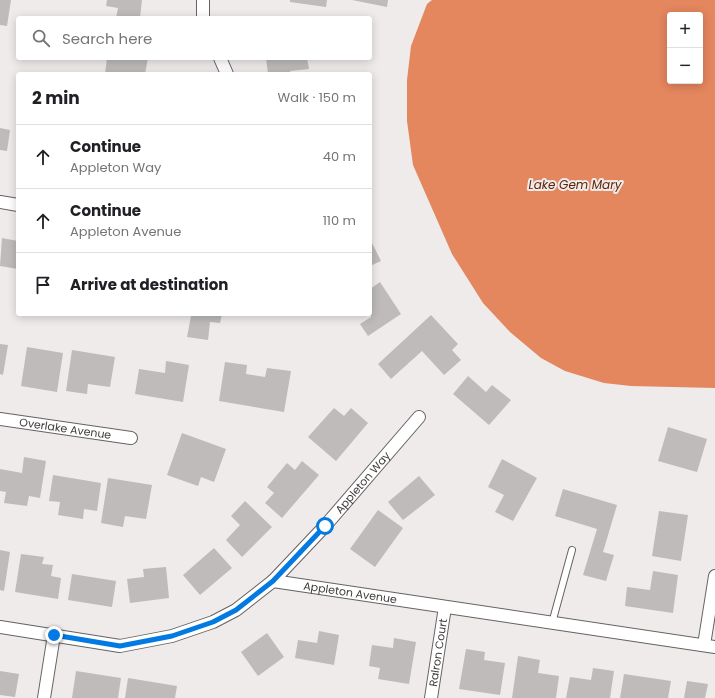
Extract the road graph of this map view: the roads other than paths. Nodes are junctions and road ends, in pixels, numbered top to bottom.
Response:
1 (203, 0) edge
2 (203, 16) edge
3 (221, 60) edge
4 (226, 72) edge
5 (0, 202) edge
6 (16, 205) edge
7 (419, 417) dead end
8 (0, 419) edge
9 (131, 438) dead end
10 (572, 550) dead end
11 (715, 576) edge
12 (273, 581) junction
13 (445, 607) junction
14 (552, 623) junction
15 (0, 627) edge
16 (54, 635) junction
17 (710, 646) edge
18 (44, 698) edge
19 (431, 698) edge

1 - 2 street
3 - 4 street
5 - 6 street
7 - 12 street, Appleton Way
8 - 9 street, Overlake Avenue
10 - 14 lane
11 - 17 street
12 - 13 street, Appleton Avenue
12 - 16 street
13 - 14 street, Appleton Avenue
13 - 19 street, Ralron Court
14 - 17 street, Appleton Avenue
15 - 16 street
16 - 18 street

